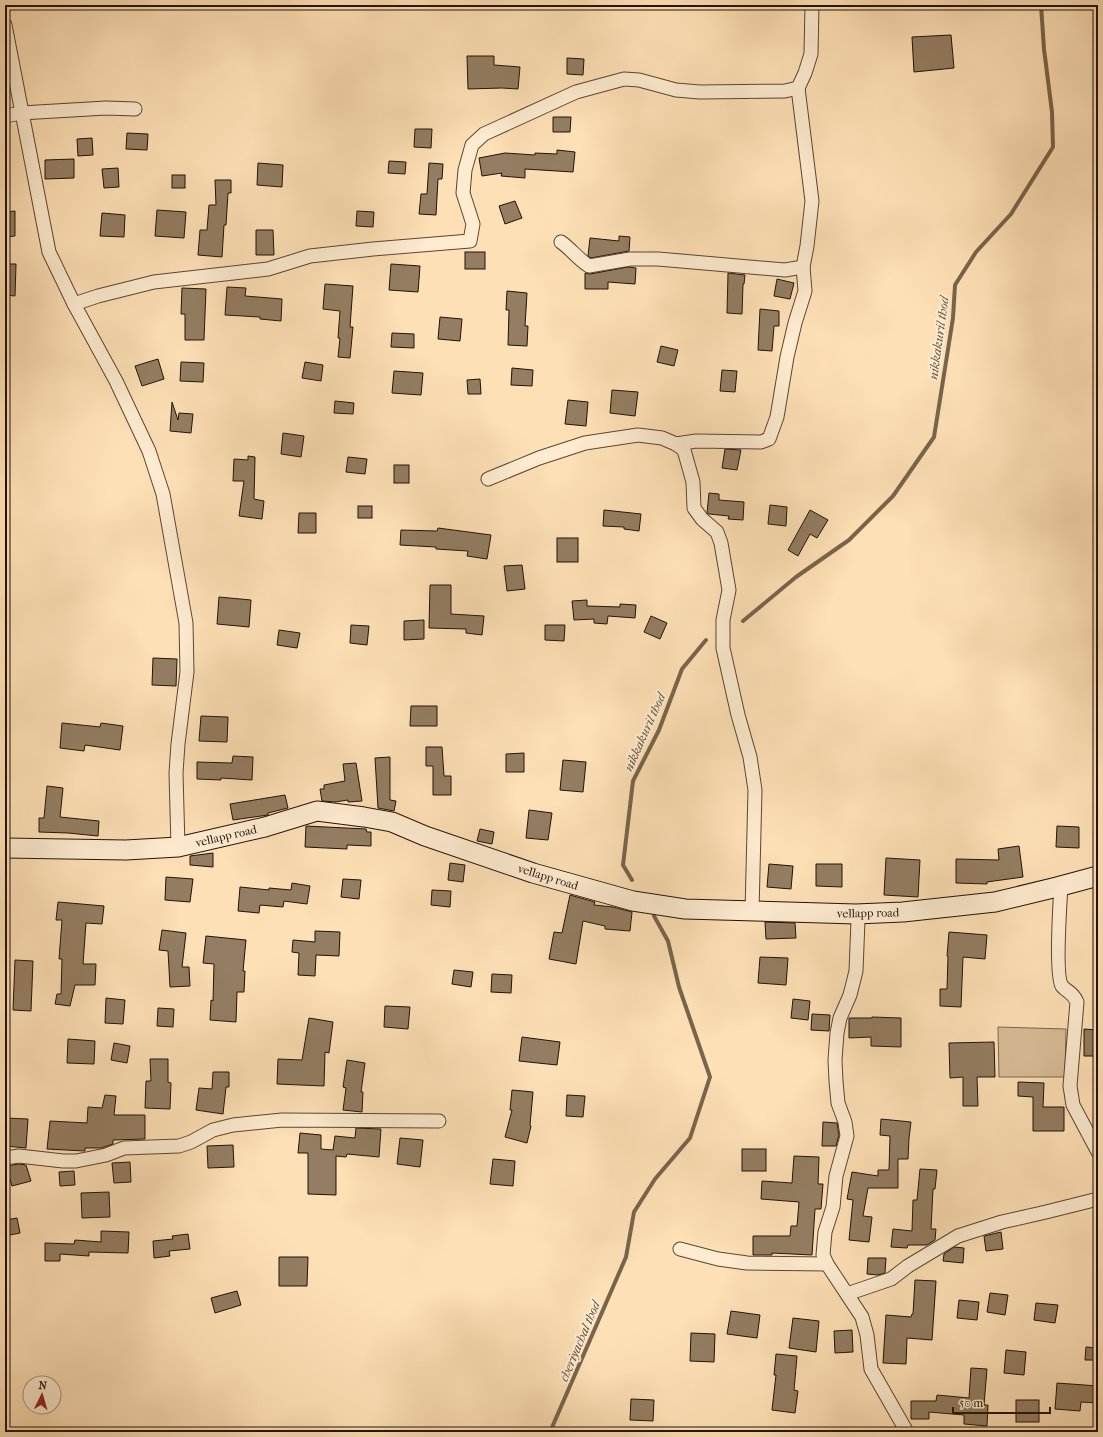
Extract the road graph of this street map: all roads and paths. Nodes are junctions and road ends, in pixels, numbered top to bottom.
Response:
1 (812, 5) edge
2 (5, 25) edge
3 (798, 88) junction
4 (135, 110) dead end
5 (21, 113) junction
6 (5, 116) edge
7 (561, 242) dead end
8 (803, 267) junction
9 (74, 304) junction
10 (676, 444) junction
11 (488, 479) dead end
12 (178, 847) junction
13 (5, 848) edge
14 (1098, 876) edge
15 (1061, 886) junction
16 (752, 911) junction
17 (856, 914) junction
18 (439, 1121) dead end
19 (1098, 1152) edge
20 (5, 1158) edge
21 (1098, 1199) edge
22 (680, 1249) dead end
23 (827, 1264) junction
24 (847, 1294) junction
25 (907, 1432) edge

1 - 3 street
2 - 5 street
3 - 8 street
3 - 9 street
4 - 5 street
5 - 6 street
5 - 9 street
7 - 8 street
8 - 10 street
9 - 12 street
10 - 11 street
10 - 16 street
12 - 13 main road, vellapp road
12 - 16 main road, vellapp road
14 - 15 main road, vellapp road
15 - 17 main road, vellapp road
15 - 19 street
16 - 17 main road, vellapp road
17 - 23 street
18 - 20 street
21 - 24 street
22 - 23 street
23 - 24 street
24 - 25 street

